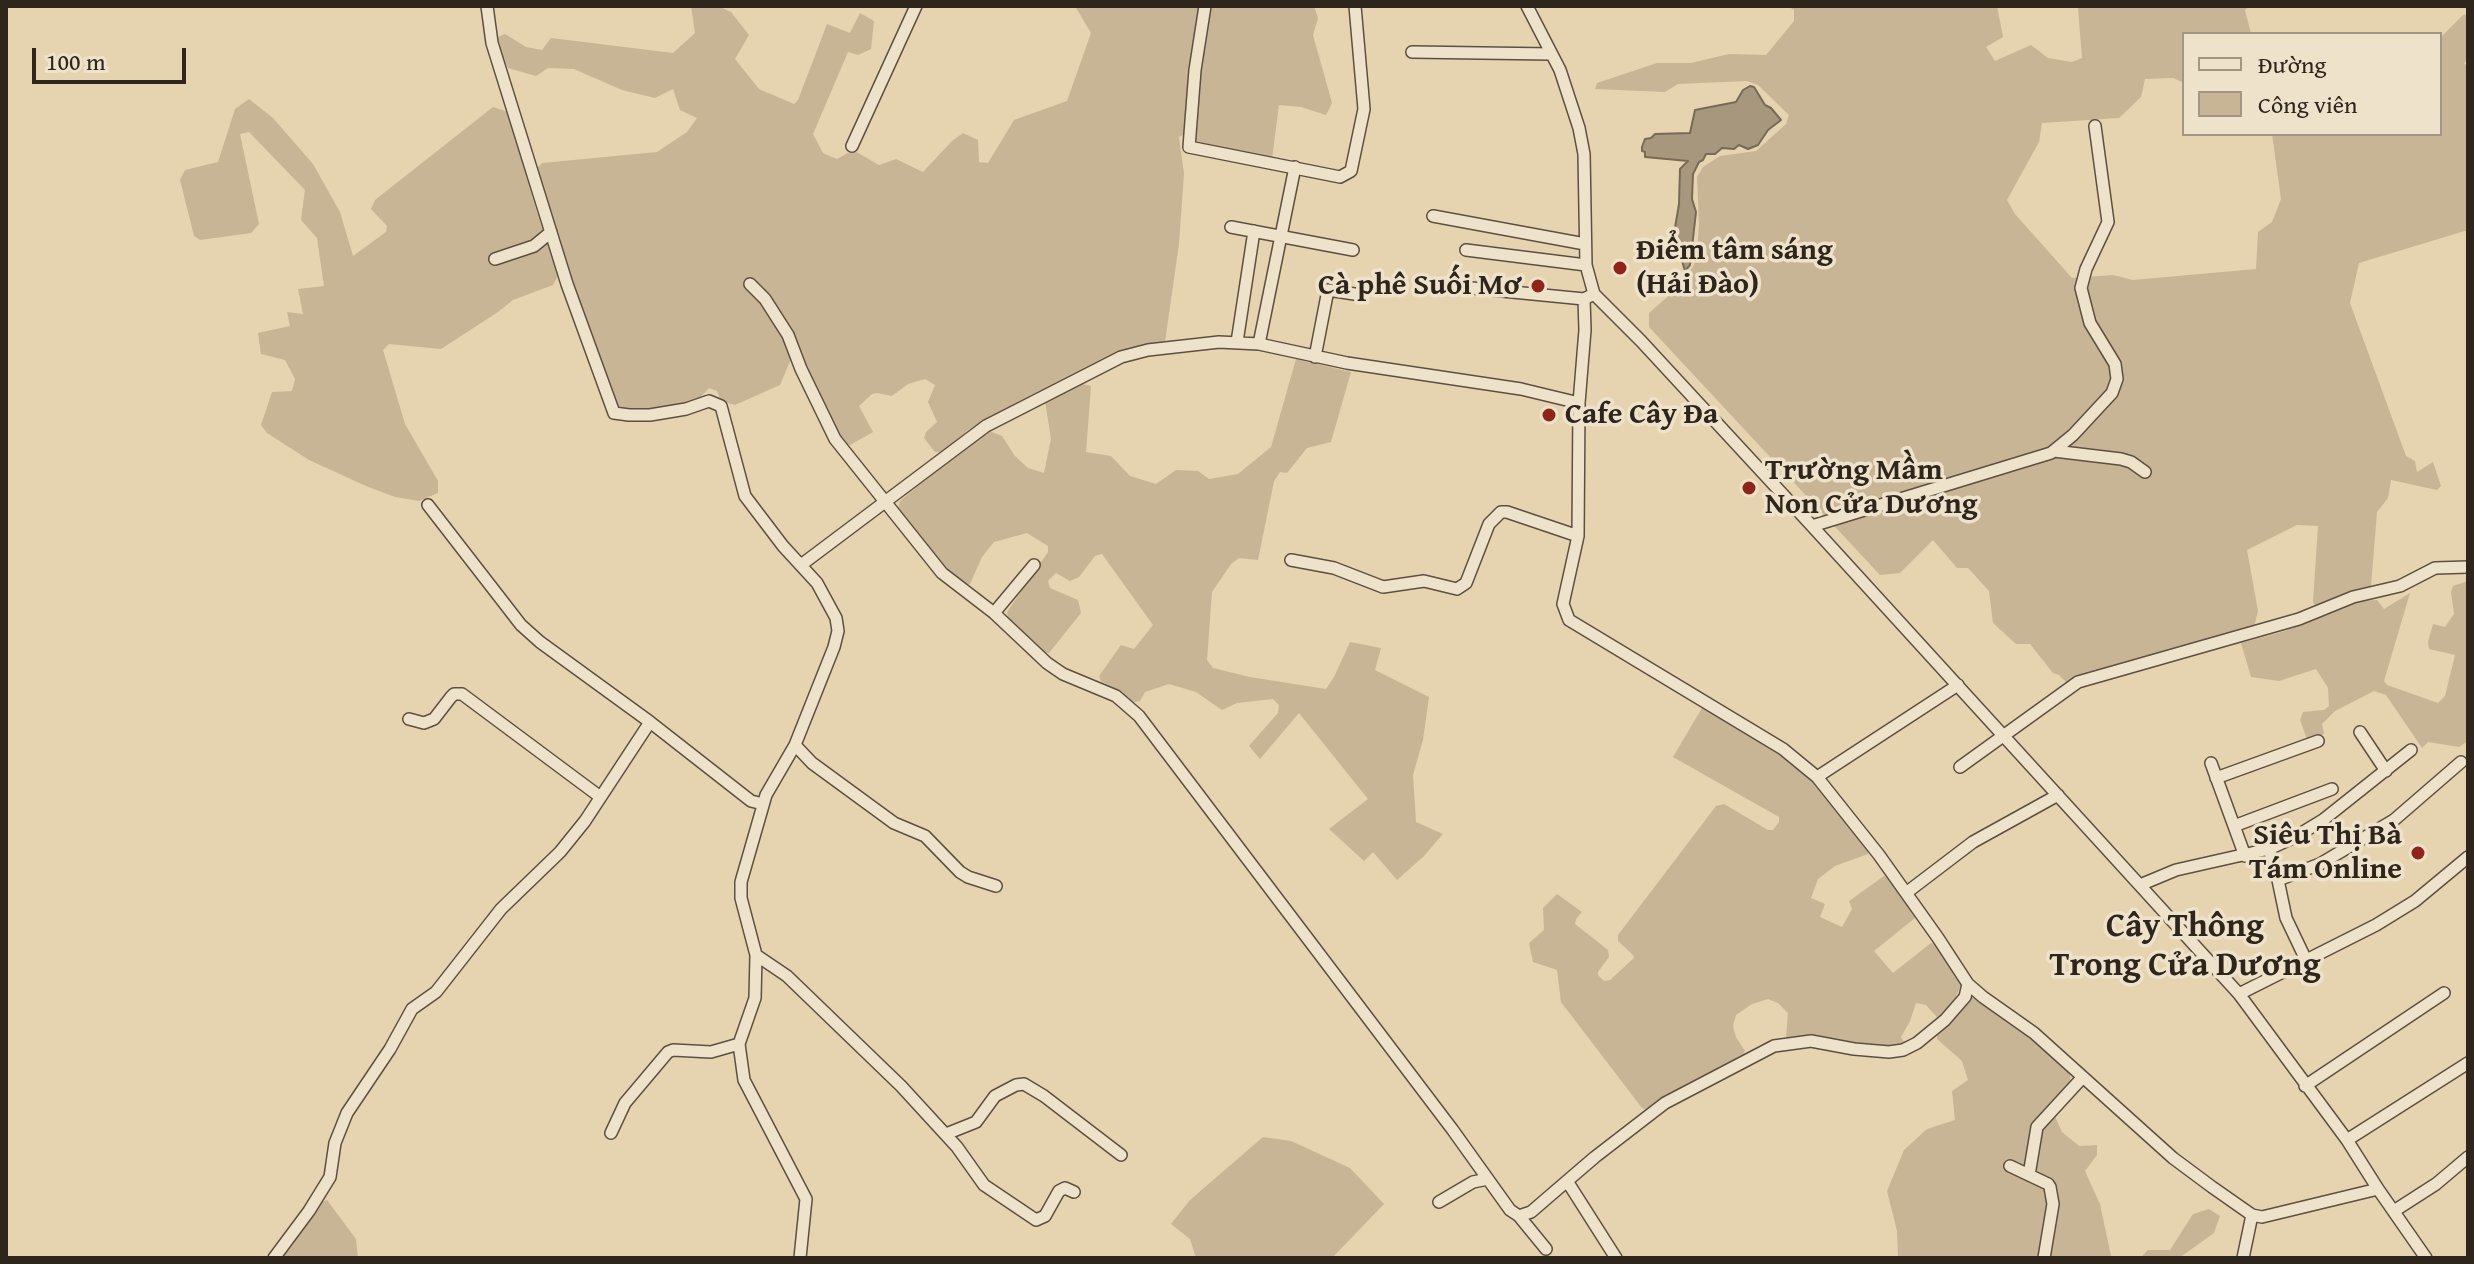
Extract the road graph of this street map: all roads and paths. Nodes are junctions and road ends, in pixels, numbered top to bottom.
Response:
1 (487, 6) edge
2 (916, 6) edge
3 (1205, 6) edge
4 (1355, 6) edge
5 (1527, 6) edge
6 (1412, 52) dead end
7 (1551, 54) junction
8 (2095, 126) dead end
9 (852, 146) dead end
10 (1295, 167) junction
11 (1433, 216) dead end
12 (1231, 227) dead end
13 (1254, 231) junction
14 (551, 232) junction
15 (1281, 236) junction
16 (1585, 244) junction
17 (1353, 250) dead end
18 (1466, 250) dead end
19 (495, 259) dead end
20 (1586, 265) junction
21 (750, 284) dead end
22 (1451, 286) dead end
23 (1361, 295) dead end
24 (1589, 296) junction
25 (1237, 342) junction
26 (1259, 344) junction
27 (1315, 357) junction
28 (1579, 403) junction
29 (2054, 451) junction
30 (2145, 472) dead end
31 (886, 503) junction
32 (428, 505) dead end
33 (1812, 526) junction
34 (1578, 536) junction
35 (1291, 560) dead end
36 (801, 565) junction
37 (1034, 565) dead end
38 (2468, 567) edge
39 (994, 613) junction
40 (1958, 685) junction
41 (409, 719) dead end
42 (650, 722) junction
43 (2360, 732) dead end
44 (2005, 735) junction
45 (2318, 741) dead end
46 (795, 745) junction
47 (2411, 750) dead end
48 (2461, 762) dead end
49 (2211, 763) dead end
50 (1960, 767) dead end
51 (2386, 771) junction
52 (1817, 777) junction
53 (2216, 778) junction
54 (2332, 789) dead end
55 (2058, 795) junction
56 (599, 796) junction
57 (763, 804) junction
58 (2234, 826) junction
59 (2269, 849) junction
60 (2245, 856) junction
61 (2468, 857) edge
62 (2278, 880) junction
63 (2140, 885) junction
64 (996, 886) dead end
65 (1906, 893) junction
66 (756, 955) junction
67 (2306, 960) junction
68 (1968, 984) junction
69 (2444, 993) dead end
70 (2239, 994) junction
71 (739, 1044) junction
72 (2468, 1063) edge
73 (2082, 1078) junction
74 (2305, 1086) junction
75 (611, 1133) dead end
76 (946, 1134) junction
77 (2347, 1140) junction
78 (1121, 1155) dead end
79 (2468, 1157) edge
80 (2010, 1166) dead end
81 (2029, 1175) junction
82 (1488, 1179) junction
83 (1567, 1181) junction
84 (2378, 1189) junction
85 (1074, 1192) dead end
86 (1439, 1202) dead end
87 (2394, 1211) junction
88 (2252, 1215) junction
89 (1519, 1216) junction
90 (1546, 1249) dead end
91 (274, 1258) edge
92 (800, 1258) edge
93 (1616, 1258) edge
94 (2044, 1258) edge
95 (2243, 1258) edge
96 (2426, 1258) edge

1 - 14 street
2 - 9 street
3 - 10 street
4 - 10 street
5 - 7 street
6 - 7 street
7 - 16 street
8 - 29 street
10 - 15 street
11 - 16 street
12 - 13 street
13 - 15 street
13 - 25 street
14 - 19 street
14 - 36 street
15 - 17 street
15 - 26 street
16 - 20 street
18 - 20 street
20 - 24 street
21 - 31 street
22 - 24 street
23 - 27 street
24 - 28 street
24 - 33 street
25 - 26 street
25 - 31 street
26 - 27 street
27 - 28 street
28 - 34 street
29 - 30 street
29 - 33 street
31 - 36 street
31 - 39 street
32 - 42 street
33 - 40 street
34 - 35 street
34 - 52 street
36 - 46 street
37 - 39 street
38 - 44 street
39 - 82 street
40 - 44 street
40 - 52 street
41 - 56 street
42 - 56 street
42 - 57 street
43 - 51 street
44 - 50 street
44 - 55 street
45 - 53 street
46 - 57 street
46 - 64 street
47 - 51 street
48 - 62 street
49 - 53 street
51 - 59 street
52 - 65 street
53 - 58 street
54 - 58 street
55 - 63 street
55 - 65 street
56 - 91 street
57 - 66 street
58 - 60 street
59 - 60 street
59 - 62 street
60 - 63 street
61 - 67 street
62 - 67 street
63 - 70 street
65 - 68 street
66 - 71 street
66 - 76 street
67 - 70 street
68 - 73 street
68 - 83 street
69 - 74 street
70 - 74 street
71 - 75 street
71 - 92 street
72 - 77 street
73 - 81 street
73 - 88 street
74 - 77 street
76 - 78 street
76 - 85 street
77 - 84 street
79 - 87 street
80 - 81 street
81 - 94 street
82 - 86 street
82 - 89 street
83 - 89 street
83 - 93 street
84 - 87 street
84 - 88 street
87 - 96 street
88 - 95 street
89 - 90 street

